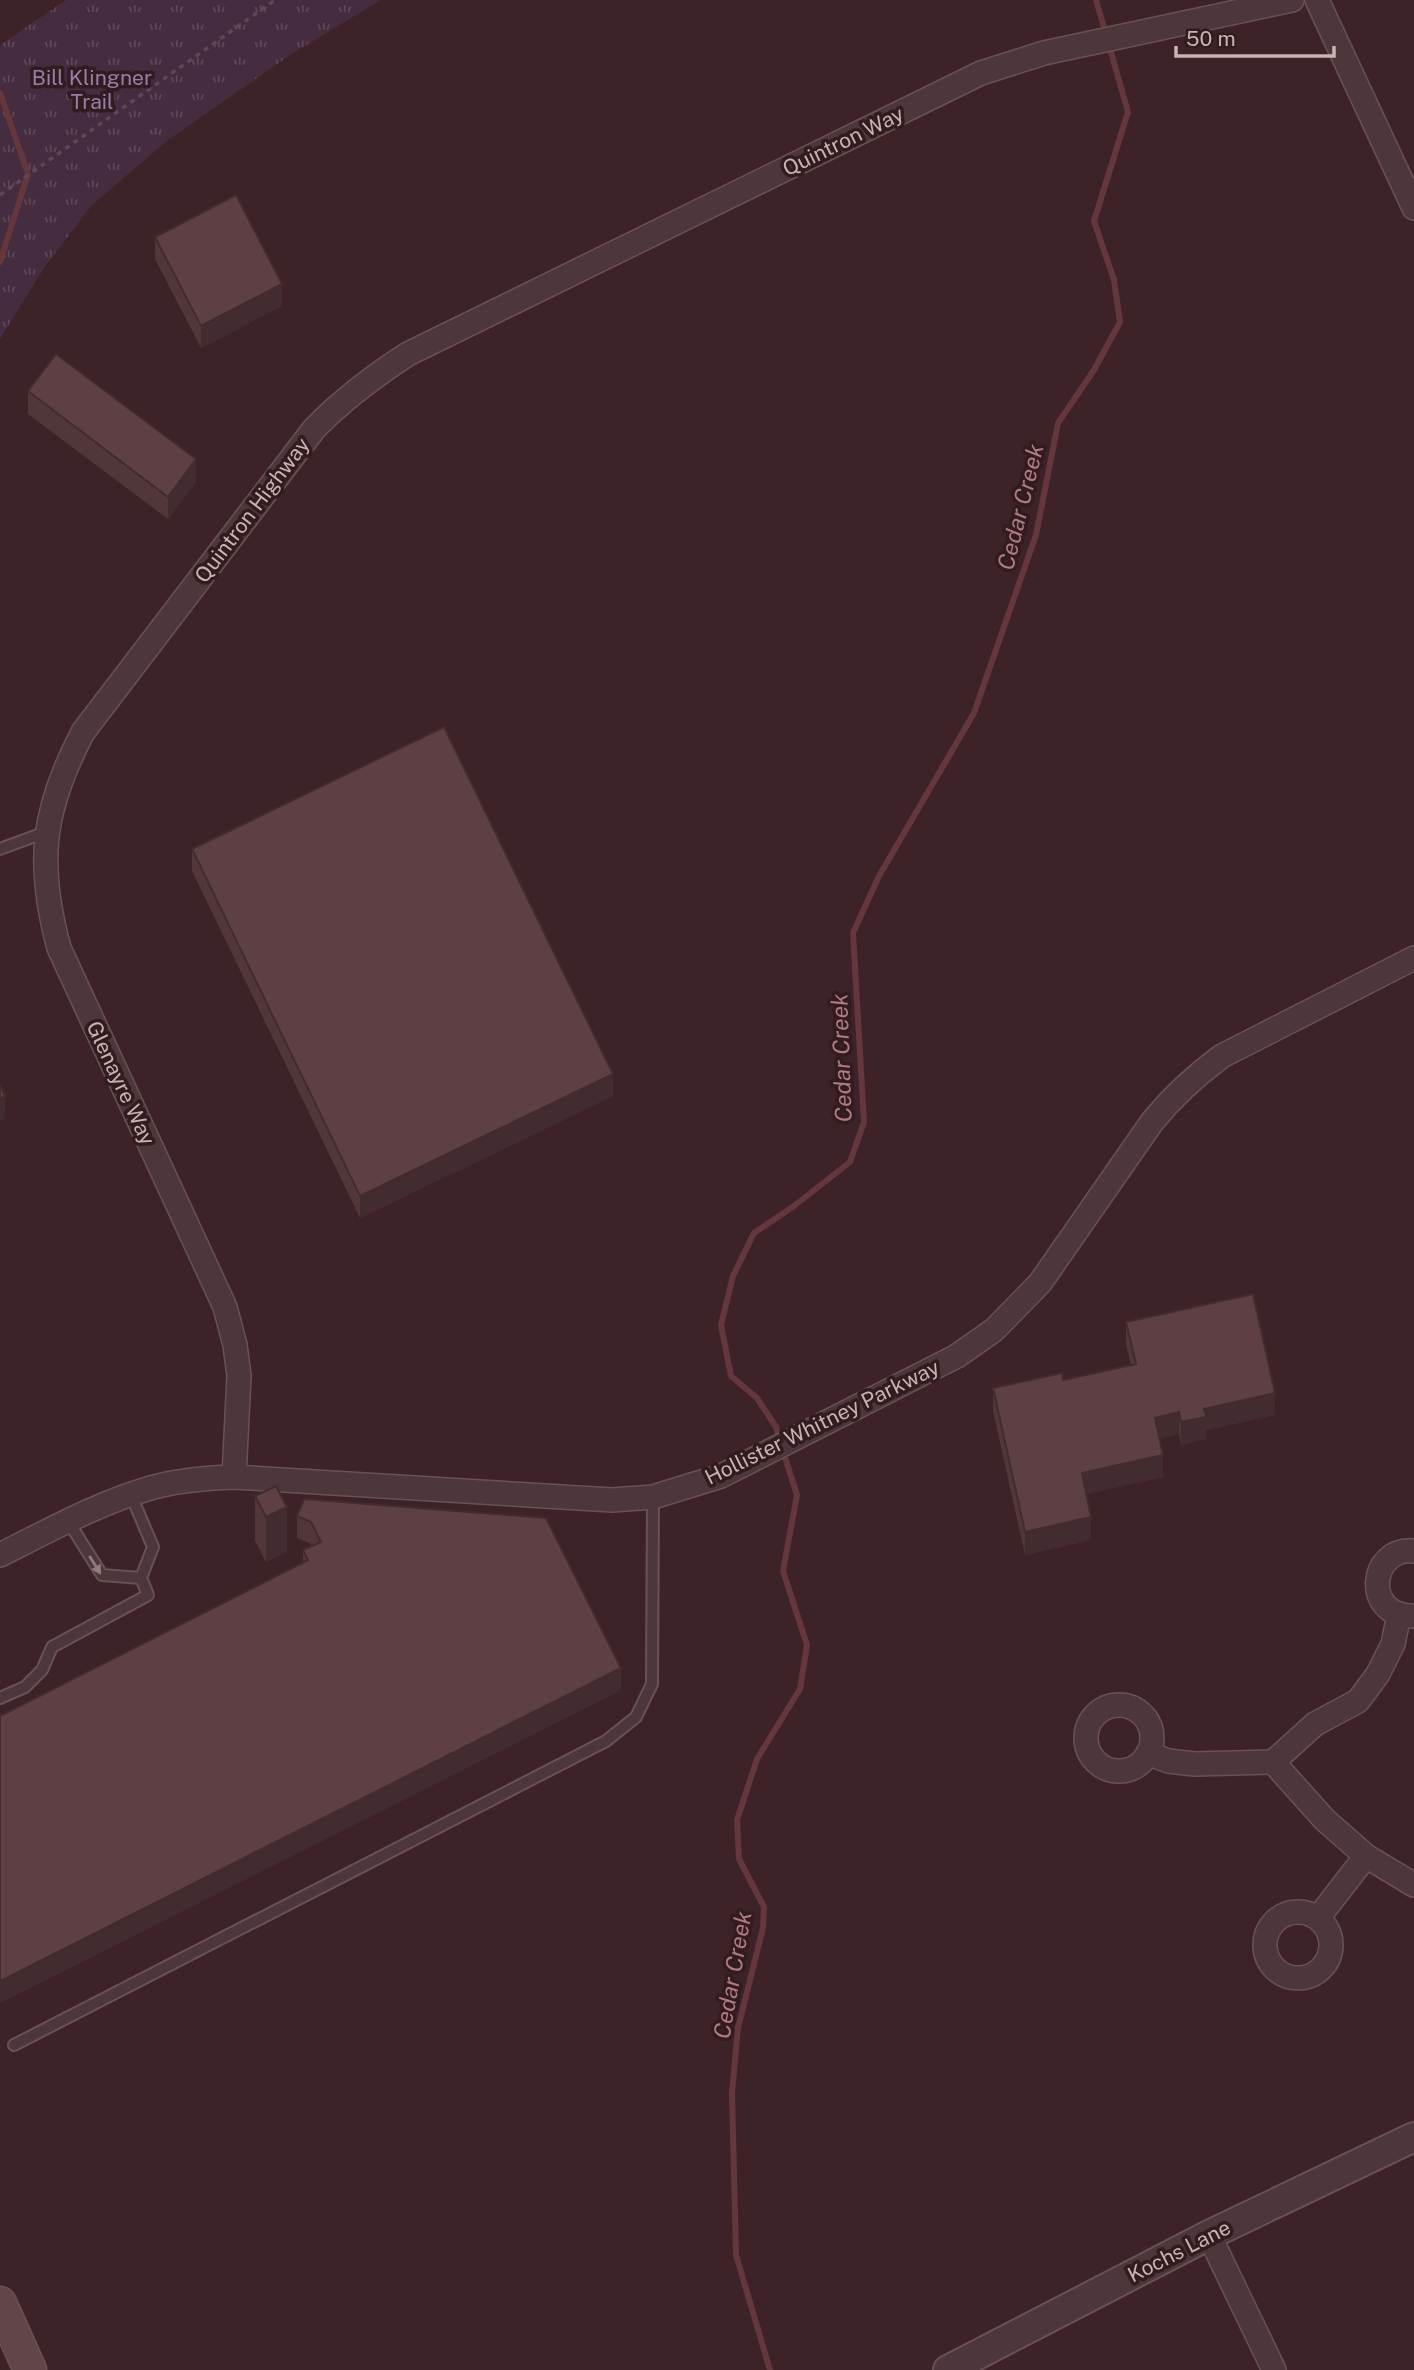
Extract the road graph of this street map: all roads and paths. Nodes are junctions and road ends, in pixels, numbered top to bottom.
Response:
1 (275, 0) edge
2 (1292, 0) edge
3 (1317, 0) edge
4 (0, 195) edge
5 (1414, 208) edge
6 (418, 349) joint
7 (110, 696) joint
8 (46, 832) junction
9 (0, 849) edge
10 (1414, 958) edge
11 (234, 1477) junction
12 (131, 1495) junction
13 (653, 1497) junction
14 (68, 1521) junction
15 (1414, 1551) edge
16 (0, 1555) edge
17 (141, 1578) junction
18 (1406, 1615) edge
19 (0, 1698) edge
20 (1148, 1753) dead end
21 (1272, 1762) junction
22 (1366, 1856) junction
23 (1414, 1885) edge
24 (1318, 1918) dead end
25 (14, 2045) dead end
26 (1414, 2137) edge
27 (1209, 2235) junction
28 (0, 2303) edge
29 (30, 2370) edge
30 (947, 2370) edge
31 (1274, 2370) edge

1 - 4 path
2 - 6 street, Quintron Way
3 - 5 street
6 - 7 street, Quintron Highway
7 - 8 street, Glenayre Way
8 - 9 lane
8 - 11 street, Glenayre Way
10 - 13 street, Hollister Whitney Parkway
11 - 12 street, Hollister Whitney Parkway
11 - 13 street, Hollister Whitney Parkway
12 - 14 street, Hollister Whitney Parkway
12 - 17 lane
13 - 25 lane
14 - 16 street, Hollister Whitney Parkway
14 -> 17 lane
15 - 18 street
17 - 19 lane
18 - 21 street
20 - 21 street
21 - 22 street
22 - 23 street
22 - 24 street
26 - 27 street, Kochs Lane
27 - 30 street, Kochs Lane
27 - 31 street
28 - 29 main road

